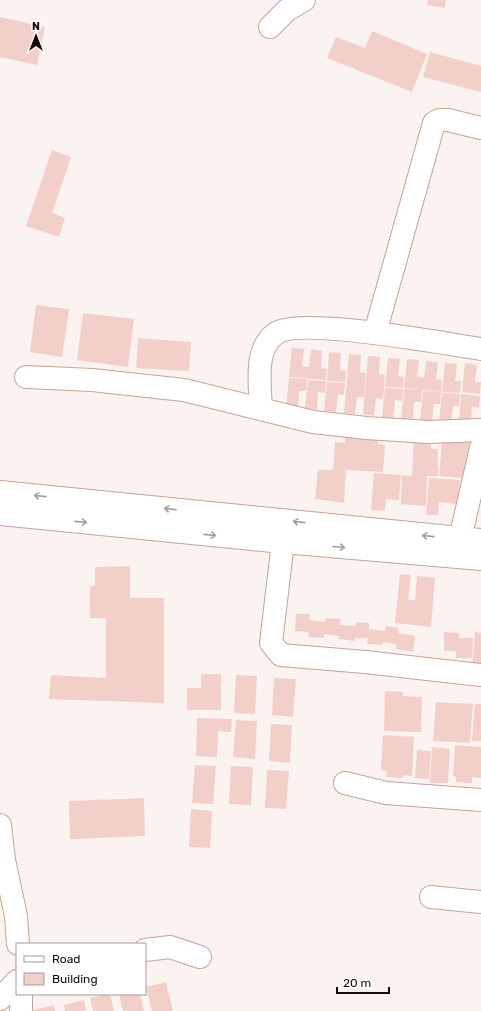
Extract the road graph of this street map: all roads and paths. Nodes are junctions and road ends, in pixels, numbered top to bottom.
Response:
1 (304, 0) edge
2 (270, 27) dead end
3 (481, 128) edge
4 (375, 332) junction
5 (481, 349) edge
6 (26, 377) dead end
7 (261, 409) junction
8 (481, 430) edge
9 (481, 448) edge
10 (477, 490) edge
11 (0, 492) edge
12 (0, 514) edge
13 (283, 542) junction
14 (465, 546) edge
15 (481, 559) edge
16 (481, 675) edge
17 (345, 783) dead end
18 (481, 800) edge
19 (0, 825) edge
20 (430, 897) dead end
21 (481, 902) edge
22 (18, 943) edge
23 (146, 950) edge
24 (200, 957) dead end
25 (16, 983) edge
26 (21, 995) edge
27 (0, 999) edge
28 (21, 1011) edge

1 - 2 street
3 - 4 street
4 - 5 street
4 - 7 street
6 - 7 street
7 - 8 street
9 - 10 street
10 - 14 street
14 -> 11 street
12 -> 13 street
13 -> 14 street
13 - 16 street
14 - 15 street
17 - 18 street
19 - 22 street
20 - 21 street
23 - 24 street
25 - 27 street
26 - 28 street

